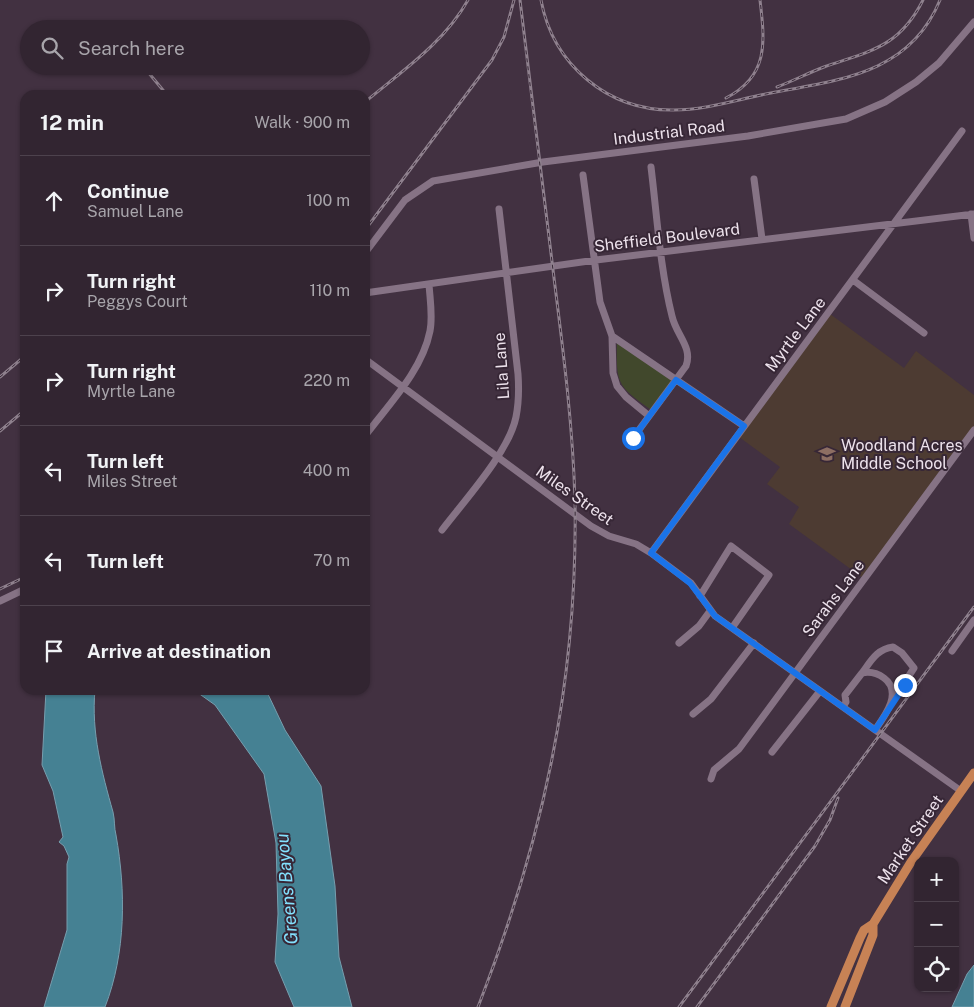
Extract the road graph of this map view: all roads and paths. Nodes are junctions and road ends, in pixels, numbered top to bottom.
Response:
1 (974, 22) edge
2 (962, 131) dead end
3 (651, 167) dead end
4 (583, 175) dead end
5 (754, 179) dead end
6 (499, 209) dead end
7 (972, 214) edge
8 (894, 223) junction
9 (974, 238) edge
10 (762, 239) junction
11 (370, 246) edge
12 (662, 253) junction
13 (596, 260) junction
14 (506, 272) junction
15 (853, 280) junction
16 (429, 284) junction
17 (370, 292) edge
18 (924, 333) dead end
19 (612, 336) junction
20 (370, 363) edge
21 (676, 380) junction
22 (402, 387) junction
23 (649, 416) junction
24 (744, 426) junction
25 (370, 429) edge
26 (974, 430) edge
27 (633, 438) dead end
28 (497, 456) junction
29 (442, 530) dead end
30 (651, 553) junction
31 (20, 591) edge
32 (700, 596) junction
33 (0, 601) edge
34 (710, 611) junction
35 (974, 620) edge
36 (732, 628) junction
37 (679, 643) dead end
38 (754, 643) junction
39 (952, 651) dead end
40 (795, 673) junction
41 (862, 673) junction
42 (820, 690) junction
43 (892, 701) junction
44 (844, 707) junction
45 (693, 714) dead end
46 (875, 730) junction
47 (772, 752) dead end
48 (974, 773) edge
49 (711, 778) dead end
50 (961, 791) junction
51 (873, 924) junction
52 (831, 1007) edge
53 (845, 1007) edge

1 - 11 street, Industrial Road
2 - 8 street, Myrtle Lane
3 - 12 street
4 - 13 street
5 - 10 street
6 - 14 street, Lila Lane
7 - 8 street, Sheffield Boulevard
7 - 9 street
8 - 10 street, Sheffield Boulevard
8 - 15 street, Myrtle Lane
10 - 12 street, Sheffield Boulevard
12 - 13 street, Sheffield Boulevard
12 - 21 street
13 - 14 street, Sheffield Boulevard
13 - 19 street
14 - 16 street, Sheffield Boulevard
14 - 28 street, Lila Lane
15 - 18 street
15 - 24 street, Myrtle Lane
16 - 17 street, Sheffield Boulevard
16 - 22 street
19 - 21 street
19 - 23 street
20 - 22 street, Miles Street
21 - 23 street
21 - 24 street
22 - 25 street
22 - 28 street, Miles Street
23 - 27 street
24 - 30 street, Myrtle Lane
26 - 40 street, Sarahs Lane
28 - 29 street, Lila Lane
28 - 30 street, Miles Street
30 - 32 street, Miles Street
31 - 33 street
32 - 34 street, Miles Street
32 - 36 street
34 - 36 street, Miles Street
34 - 37 street
35 - 39 street
36 - 38 street, Miles Street
38 - 40 street, Miles Street
38 - 45 street
40 - 42 street, Miles Street
40 - 49 street, Sarahs Lane
41 - 43 street
41 - 43 street
41 - 44 street
42 - 44 street, Miles Street
42 - 47 street
43 - 46 street
44 - 46 street, Miles Street
46 - 50 street, Miles Street
48 - 50 main road, Market Street
50 - 51 main road, Market Street
51 - 52 main road, Market Street
51 - 53 main road, Market Street

